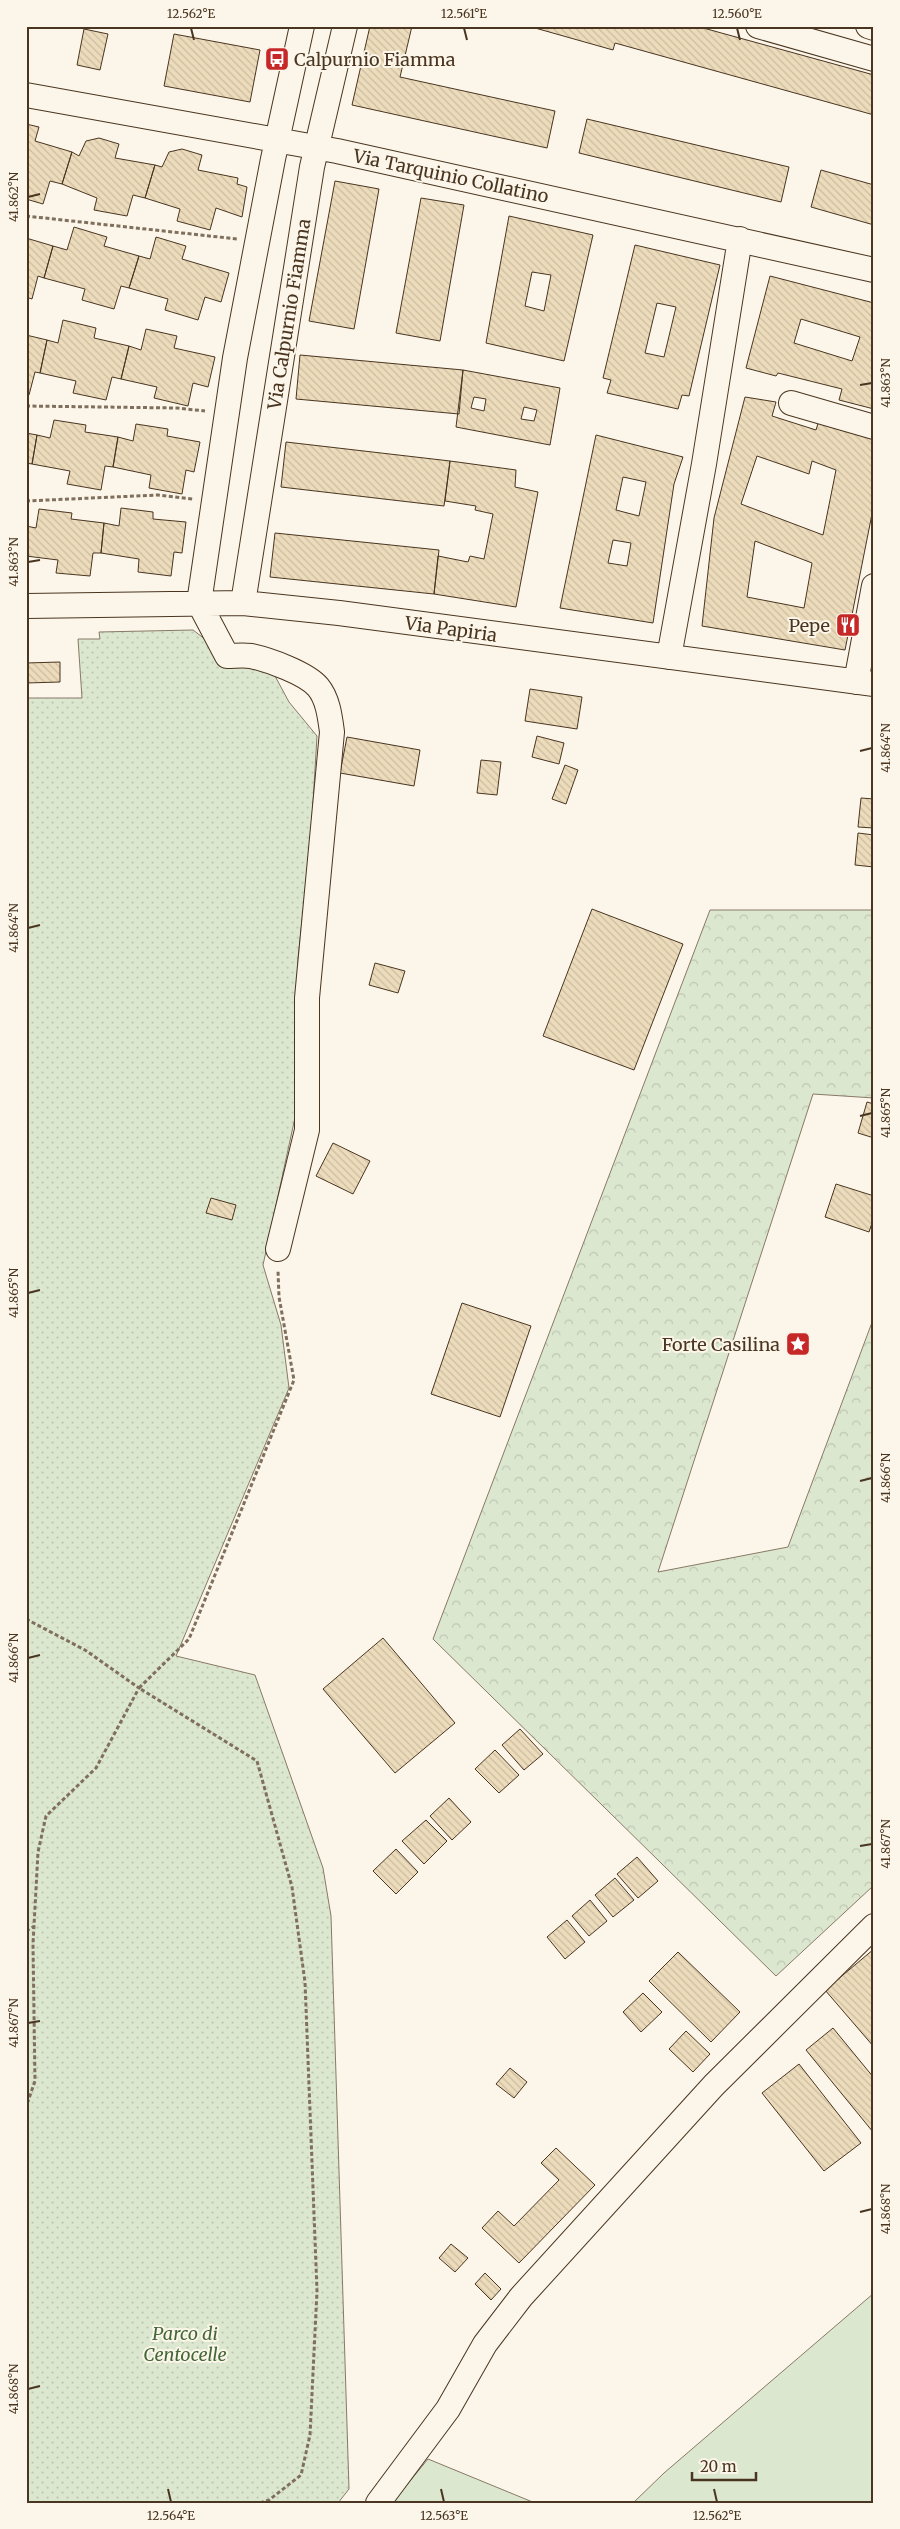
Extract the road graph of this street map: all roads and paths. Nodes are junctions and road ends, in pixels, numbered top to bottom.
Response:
1 (302, 26) edge
2 (345, 26) edge
3 (758, 26) edge
4 (868, 26) edge
5 (874, 28) edge
6 (874, 59) edge
7 (26, 95) edge
8 (278, 139) junction
9 (317, 147) junction
10 (26, 216) edge
11 (740, 239) junction
12 (257, 242) junction
13 (874, 270) edge
14 (790, 403) dead end
15 (26, 406) edge
16 (226, 414) junction
17 (874, 427) edge
18 (26, 501) edge
19 (213, 502) junction
20 (874, 586) edge
21 (198, 603) junction
22 (243, 604) junction
23 (26, 606) edge
24 (870, 630) edge
25 (669, 657) junction
26 (865, 683) edge
27 (278, 1249) joint
28 (26, 1618) edge
29 (139, 1688) junction
30 (874, 1926) edge
31 (34, 1927) junction
32 (26, 1931) edge
33 (26, 2107) edge
34 (260, 2503) edge
35 (378, 2503) edge

1 - 8 street
2 - 9 street, Via Calpurnio Fiamma
3 - 6 street
4 - 5 street
7 - 8 street, Via Tarquinio Collatino
8 - 9 street, Via Tarquinio Collatino
8 - 12 street
9 - 11 street, Via Tarquinio Collatino
9 - 22 street, Via Calpurnio Fiamma
10 - 12 path
11 - 13 street, Via Tarquinio Collatino
11 - 25 street
12 - 16 street
14 - 17 street
15 - 16 path
16 - 19 street
18 - 19 path
19 - 21 street
20 - 24 street
21 - 22 street, Via Papiria
21 - 23 street, Via Papiria
21 - 27 street
22 - 25 street, Via Papiria
24 - 26 street
25 - 26 street, Via Papiria
27 - 29 path
28 - 29 path
29 - 31 path
29 - 34 path
30 - 35 street
31 - 32 path
31 - 33 path

